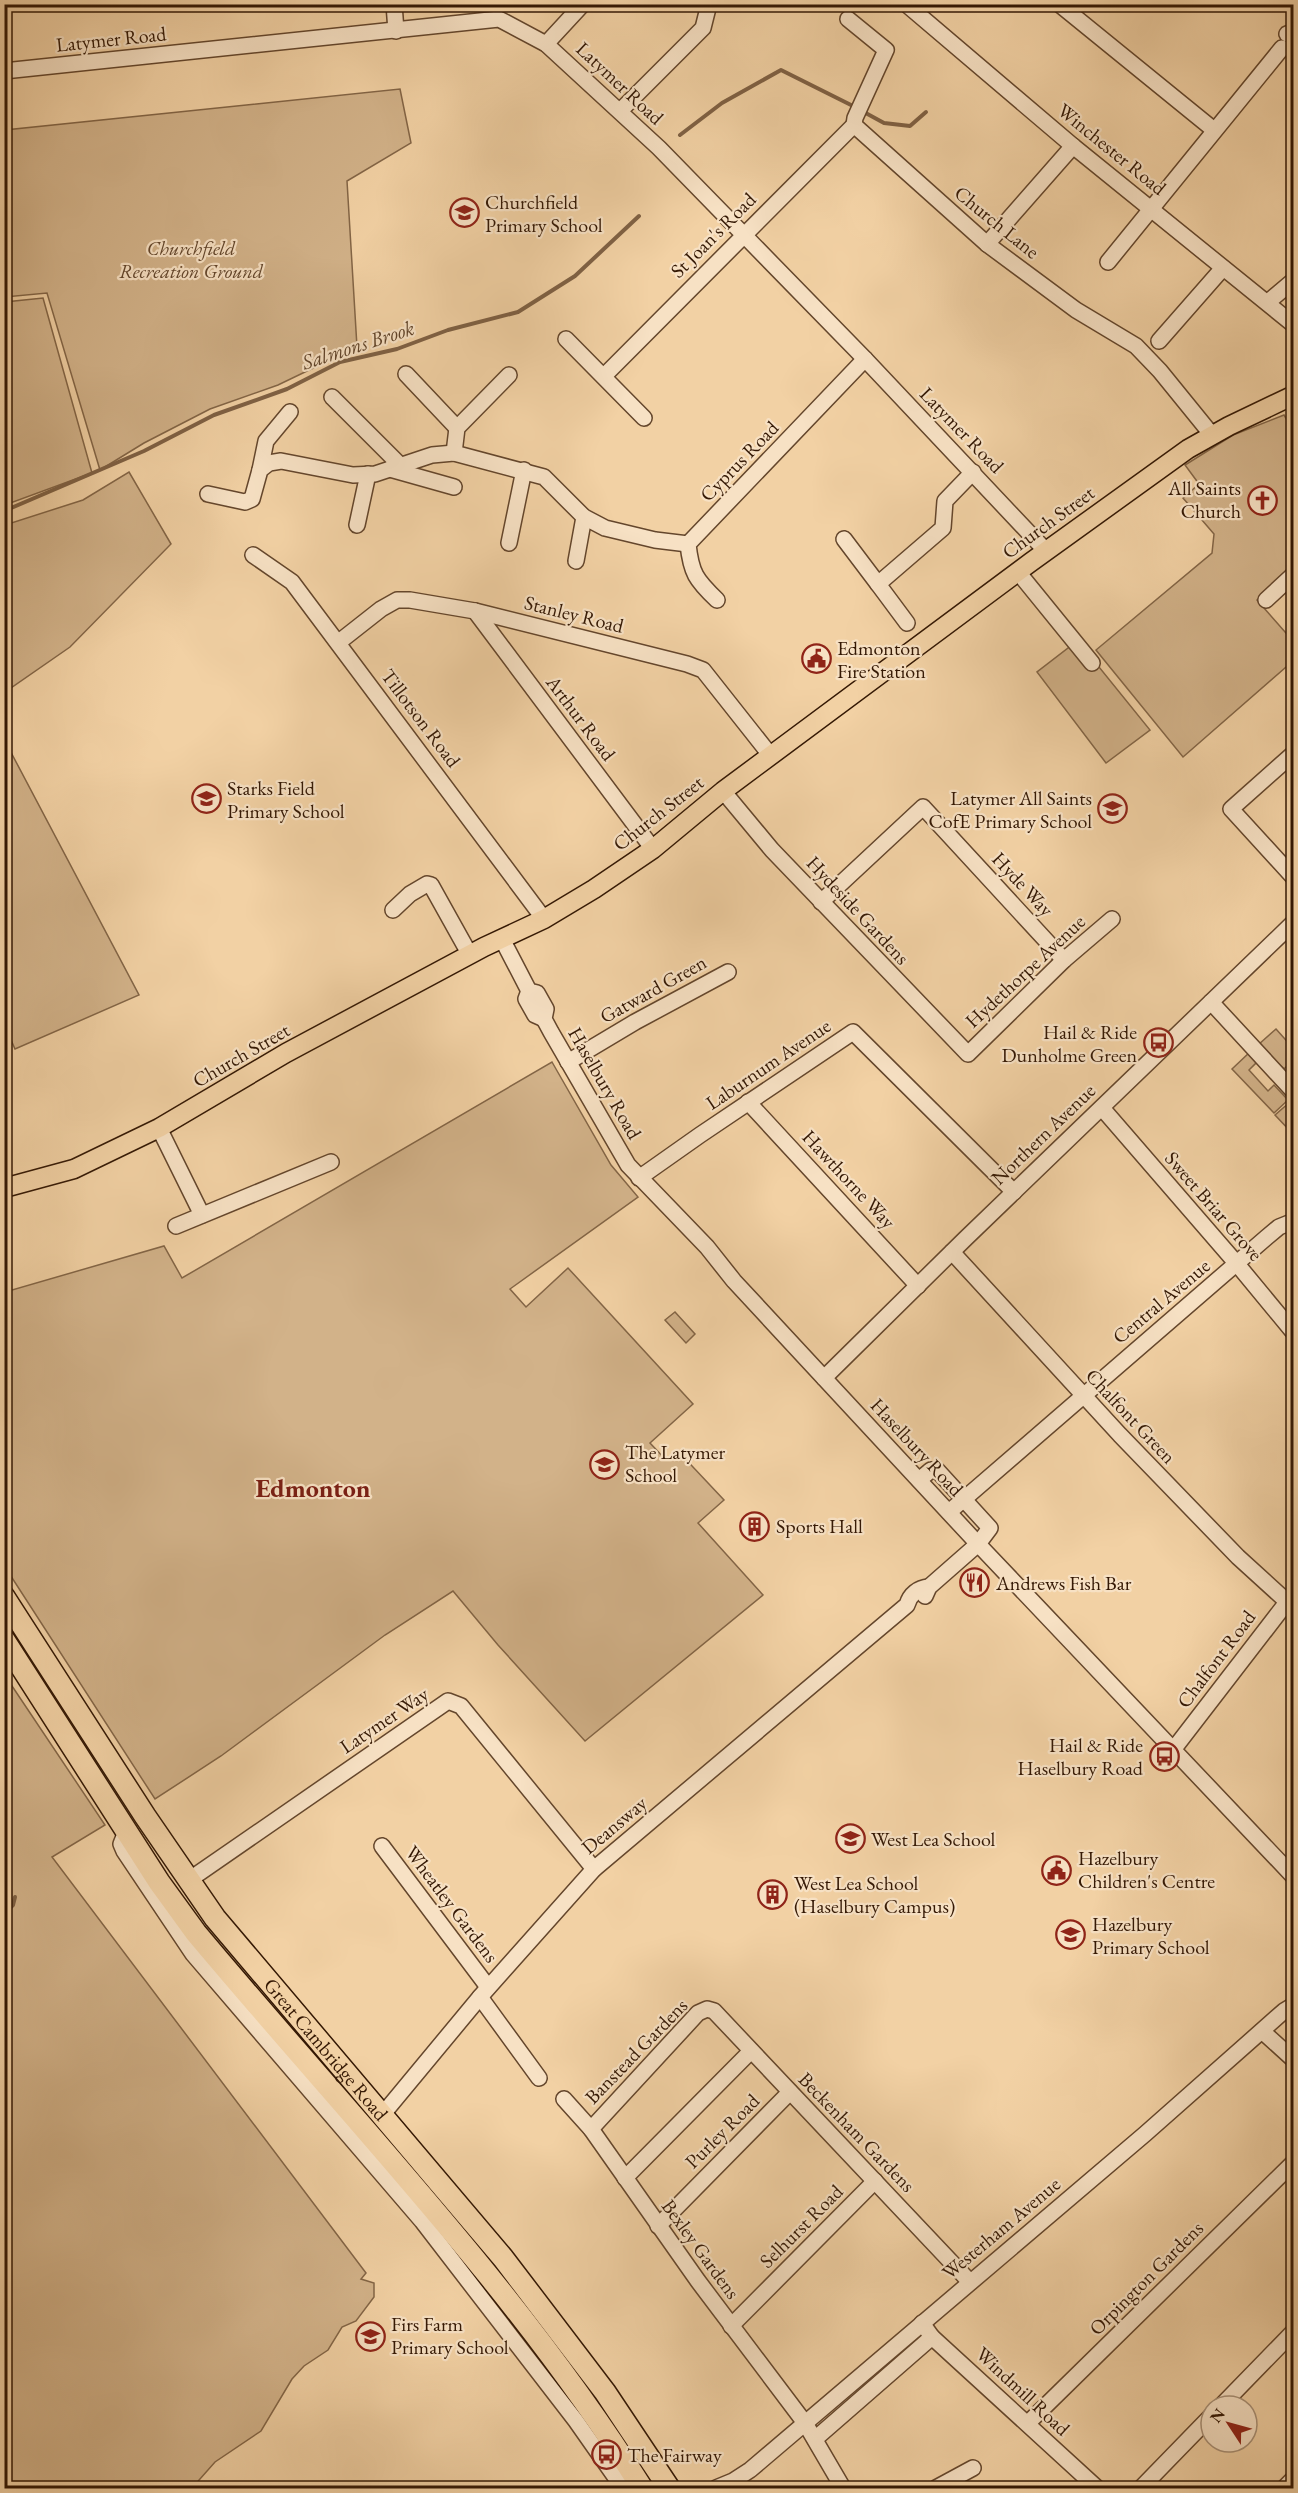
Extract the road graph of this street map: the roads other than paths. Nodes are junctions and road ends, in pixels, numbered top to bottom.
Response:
1 (394, 4) edge
2 (583, 4) edge
3 (709, 4) edge
4 (906, 4) edge
5 (1059, 4) edge
6 (498, 12) edge
7 (848, 19) dead end
8 (396, 31) junction
9 (1288, 38) edge
10 (546, 44) junction
11 (4, 71) edge
12 (620, 111) junction
13 (854, 121) junction
14 (1214, 130) junction
15 (1073, 146) junction
16 (1151, 208) junction
17 (743, 234) junction
18 (987, 243) junction
19 (1108, 262) dead end
20 (1224, 268) junction
21 (1293, 280) edge
22 (1268, 302) junction
23 (1293, 324) edge
24 (566, 339) dead end
25 (1159, 340) dead end
26 (865, 359) junction
27 (406, 374) dead end
28 (510, 375) dead end
29 (604, 376) junction
30 (1293, 395) edge
31 (332, 397) dead end
32 (290, 412) dead end
33 (644, 418) dead end
34 (457, 428) junction
35 (1212, 435) junction
36 (454, 453) junction
37 (395, 467) junction
38 (260, 470) junction
39 (524, 470) junction
40 (973, 472) junction
41 (368, 474) junction
42 (454, 487) dead end
43 (208, 494) dead end
44 (584, 517) junction
45 (357, 525) dead end
46 (844, 538) dead end
47 (509, 543) dead end
48 (688, 544) junction
49 (1046, 551) junction
50 (253, 555) dead end
51 (576, 561) dead end
52 (1018, 572) junction
53 (1293, 574) edge
54 (878, 584) junction
55 (717, 600) dead end
56 (1266, 600) dead end
57 (476, 611) junction
58 (907, 623) dead end
59 (339, 642) junction
60 (1092, 663) dead end
61 (1293, 753) edge
62 (771, 756) junction
63 (723, 792) junction
64 (653, 849) junction
65 (1293, 878) edge
66 (821, 902) junction
67 (393, 910) dead end
68 (544, 919) junction
69 (1112, 919) dead end
70 (1293, 922) edge
71 (502, 939) junction
72 (470, 955) junction
73 (1064, 960) junction
74 (728, 972) dead end
75 (1211, 1002) junction
76 (968, 1054) joint
77 (568, 1062) junction
78 (1293, 1092) edge
79 (748, 1102) junction
80 (1102, 1108) junction
81 (159, 1128) junction
82 (332, 1162) dead end
83 (639, 1178) junction
84 (4, 1188) edge
85 (1014, 1192) junction
86 (202, 1215) junction
87 (1293, 1221) edge
88 (176, 1226) dead end
89 (952, 1252) junction
90 (1237, 1264) junction
91 (918, 1286) junction
92 (1293, 1333) edge
93 (824, 1378) junction
94 (1082, 1395) junction
95 (919, 1480) junction
96 (963, 1498) junction
97 (949, 1512) junction
98 (978, 1544) junction
99 (4, 1597) edge
100 (1291, 1601) edge
101 (4, 1640) edge
102 (1173, 1750) junction
103 (382, 1846) dead end
104 (594, 1869) junction
105 (1293, 1877) edge
106 (189, 1880) junction
107 (484, 1992) junction
108 (1293, 2005) edge
109 (714, 2011) joint
110 (1262, 2031) junction
111 (751, 2050) junction
112 (1293, 2060) edge
113 (539, 2078) dead end
114 (790, 2092) junction
115 (564, 2099) dead end
116 (383, 2114) junction
117 (591, 2129) junction
118 (1293, 2162) edge
119 (625, 2178) junction
120 (875, 2181) junction
121 (434, 2223) junction
122 (658, 2226) junction
123 (970, 2282) junction
124 (922, 2322) junction
125 (732, 2326) junction
126 (1293, 2331) edge
127 (932, 2337) junction
128 (864, 2372) junction
129 (875, 2386) junction
130 (1233, 2394) edge
131 (805, 2423) junction
132 (1028, 2423) junction
133 (1199, 2428) edge
134 (814, 2439) junction
135 (973, 2468) dead end
136 (1293, 2478) edge
137 (730, 2485) edge
138 (623, 2488) edge
139 (642, 2488) edge
140 (669, 2488) edge
141 (716, 2488) edge
142 (843, 2488) edge
143 (936, 2488) edge
144 (1097, 2488) edge
145 (1140, 2488) edge
146 (1284, 2488) edge

1 - 8 street
2 - 10 street
3 - 12 street
4 - 15 street, Winchester Road
5 - 14 street
6 - 8 street, Latymer Road
6 - 10 street, Latymer Road
7 - 13 street
8 - 11 street, Latymer Road
9 - 14 street
10 - 12 street, Latymer Road
12 - 17 street, Latymer Road
13 - 17 street, St Joan's Road
13 - 18 street, Church Lane
14 - 16 street
15 - 16 street, Winchester Road
15 - 18 street
16 - 19 street
16 - 20 street, Winchester Road
17 - 26 street, Latymer Road
17 - 29 street, St Joan's Road
18 - 35 street, Church Lane
20 - 22 street, Winchester Road
20 - 25 street
21 - 22 street
22 - 23 street, Winchester Road
24 - 29 street
26 - 40 street, Latymer Road
26 - 48 street, Cyprus Road
27 - 34 street
28 - 34 street
29 - 33 street
30 - 35 main road, Church Street
31 - 37 street
32 - 38 street
34 - 36 street
35 - 49 main road, Church Street
36 - 37 street
36 - 39 street
37 - 41 street
37 - 42 street
38 - 41 street
38 - 43 street
39 - 44 street
39 - 47 street
40 - 49 street, Latymer Road
40 - 54 street
41 - 45 street
44 - 48 street
44 - 51 street
46 - 54 street
48 - 55 street
49 - 52 main road, Church Street
50 - 59 street, Tillotson Road
52 - 60 street
52 - 62 main road, Church Street
53 - 56 street
54 - 58 street
57 - 59 street, Stanley Road
57 - 62 street, Stanley Road
57 - 64 street, Arthur Road
59 - 68 street, Tillotson Road
61 - 65 street
62 - 63 main road, Church Street
63 - 64 main road, Church Street
63 - 66 street, Hydeside Gardens
64 - 68 main road, Church Street
66 - 73 street, Hyde Way
66 - 76 street, Hydeside Gardens
67 - 72 street
68 - 71 main road, Church Street
69 - 73 street, Hydethorpe Avenue
70 - 75 street, Northern Avenue
71 - 72 main road, Church Street
71 - 77 street, Haselbury Road
72 - 81 main road, Church Street
73 - 76 street, Hydethorpe Avenue
74 - 77 street, Gatward Green
75 - 78 street
75 - 80 street, Northern Avenue
77 - 83 street, Haselbury Road
79 - 83 street, Laburnum Avenue
79 - 85 street, Laburnum Avenue
79 - 91 street, Hawthorne Way
80 - 85 street, Northern Avenue
80 - 90 street, Sweet Briar Grove
81 - 84 main road, Church Street
81 - 86 street
82 - 86 street
83 - 93 street, Haselbury Road
85 - 89 street, Northern Avenue
86 - 88 street
87 - 90 street, Central Avenue
89 - 91 street, Northern Avenue
89 - 94 street, Chalfont Green
90 - 92 street, Sweet Briar Grove
90 - 94 street, Central Avenue
91 - 93 street, Northern Avenue
93 - 95 street, Haselbury Road
94 - 96 street, Central Avenue
94 - 100 street, Chalfont Green
95 - 96 street
95 - 97 street, Haselbury Road
96 - 97 street, Central Avenue
96 - 98 street
97 - 98 street, Haselbury Road
98 - 102 street, Haselbury Road
98 - 104 street, Deansway
99 - 106 highway, Great Cambridge Road
100 - 102 street, Chalfont Road
101 - 121 highway, Great Cambridge Road
102 - 105 street, Haselbury Road
103 - 107 street, Wheatley Gardens
104 - 106 street, Latymer Way
104 - 107 street, Deansway
106 - 116 highway, Great Cambridge Road
107 - 113 street, Wheatley Gardens
107 - 116 street, Deansway
108 - 110 street, Westerham Avenue
109 - 111 street, Beckenham Gardens
109 - 117 street, Banstead Gardens
110 - 112 street
110 - 123 street, Westerham Avenue
111 - 114 street, Beckenham Gardens
111 - 119 street
114 - 120 street, Beckenham Gardens
114 - 122 street, Purley Road
115 - 117 street, Bexley Gardens
116 - 140 highway, Great Cambridge Road
117 - 119 street, Bexley Gardens
118 - 132 street, Orpington Gardens
119 - 122 street, Bexley Gardens
120 - 123 street, Beckenham Gardens
120 - 125 street, Selhurst Road
121 - 138 street
121 - 139 highway, Great Cambridge Road
122 - 125 street, Bexley Gardens
123 - 124 street, Westerham Avenue
124 - 127 street, Windmill Road
124 - 128 street, Westerham Avenue
125 - 131 street, Bexley Gardens
126 - 130 street
127 - 129 street
127 - 132 street, Windmill Road
128 - 129 street
128 - 131 street, Westerham Avenue
129 - 134 street
131 - 134 street, Bexley Gardens
131 - 137 street, Westerham Avenue
132 - 144 street, Windmill Road
133 - 145 street
134 - 142 street, Bexley Gardens
135 - 143 street
136 - 146 street
137 - 141 street, Westerham Avenue

